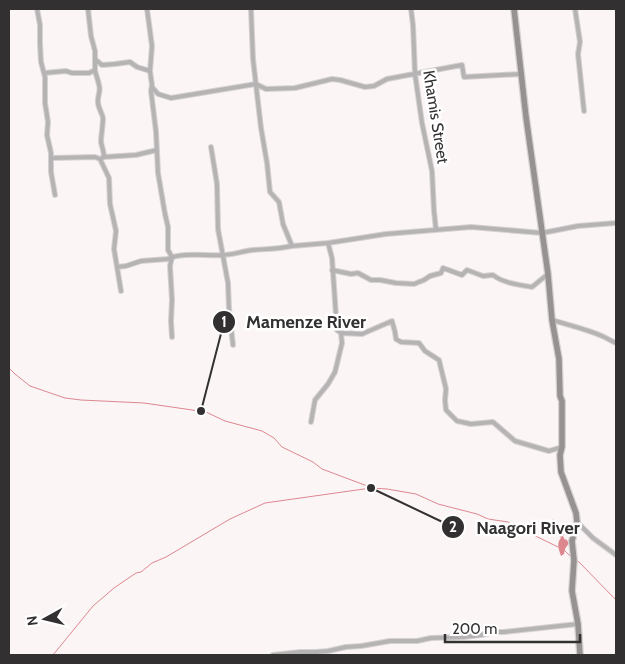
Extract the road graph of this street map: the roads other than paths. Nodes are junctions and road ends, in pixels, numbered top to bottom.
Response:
1 (37, 9) edge
2 (88, 9) edge
3 (147, 9) edge
4 (251, 9) edge
5 (411, 9) edge
6 (514, 9) edge
7 (575, 9) edge
8 (96, 60) junction
9 (95, 70) junction
10 (150, 71) junction
11 (44, 73) junction
12 (415, 74) junction
13 (522, 74) junction
14 (256, 84) junction
15 (152, 87) junction
16 (584, 111) dead end
17 (212, 147) dead end
18 (157, 150) junction
19 (51, 158) junction
20 (102, 158) junction
21 (55, 195) dead end
22 (616, 223) edge
23 (436, 230) junction
24 (542, 233) junction
25 (328, 243) junction
26 (292, 246) junction
27 (223, 255) junction
28 (172, 257) junction
29 (117, 266) junction
30 (332, 270) junction
31 (548, 274) junction
32 (121, 291) dead end
33 (552, 320) junction
34 (341, 333) junction
35 (172, 337) dead end
36 (616, 343) edge
37 (233, 346) dead end
38 (311, 422) dead end
39 (562, 447) junction
40 (577, 522) junction
41 (616, 555) edge
42 (578, 624) junction
43 (273, 655) edge
44 (580, 655) edge

1 - 11 street
2 - 8 street
3 - 10 street
4 - 14 street
5 - 12 street, Khamis Street
6 - 13 street
7 - 16 street
8 - 9 street
8 - 10 street
9 - 11 street
9 - 20 street
10 - 15 street
11 - 19 street
12 - 13 street
12 - 14 street
12 - 23 street, Khamis Street
13 - 24 street
14 - 15 street
14 - 26 street
15 - 18 street
17 - 27 street
18 - 20 street
18 - 28 street
19 - 20 street
19 - 21 street
20 - 29 street
22 - 24 street
23 - 24 street
23 - 25 street
24 - 31 street
25 - 26 street
25 - 30 street
26 - 27 street
27 - 28 street
27 - 37 street
28 - 29 street
28 - 35 street
29 - 32 street
30 - 31 street
30 - 34 street
31 - 33 street
33 - 36 street
33 - 39 street
34 - 38 street
34 - 39 street
39 - 40 street
40 - 41 street
40 - 42 street
42 - 43 street
42 - 44 street

